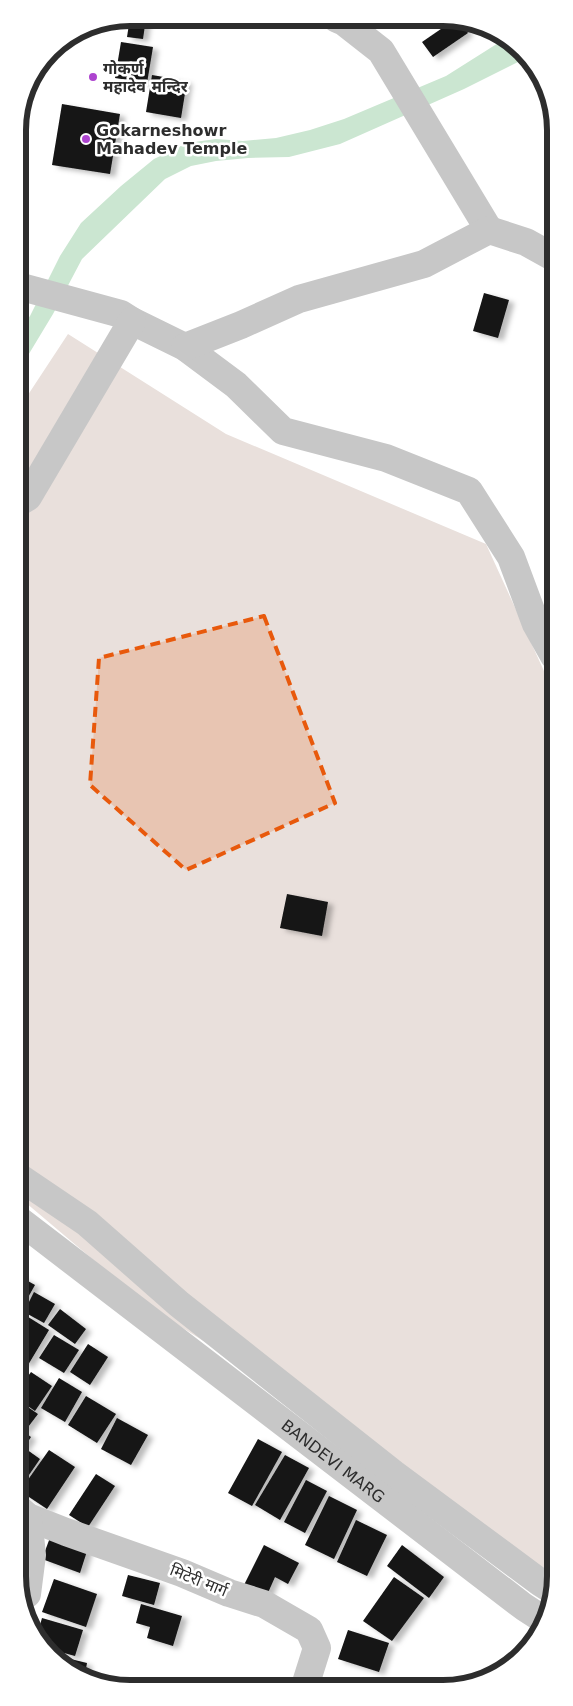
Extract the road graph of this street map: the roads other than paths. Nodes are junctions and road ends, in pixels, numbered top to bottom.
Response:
1 (349, 26) edge
2 (489, 230) junction
3 (547, 253) edge
4 (26, 288) edge
5 (127, 318) junction
6 (185, 346) junction
7 (26, 498) edge
8 (547, 644) edge
9 (26, 1182) edge
10 (26, 1225) edge
11 (26, 1514) edge
12 (26, 1524) edge
13 (27, 1584) edge
14 (546, 1586) edge
15 (538, 1616) edge
16 (307, 1680) edge

1 - 2 street
2 - 3 street
2 - 6 street
4 - 5 street
5 - 6 street
5 - 7 street
6 - 8 street
9 - 14 street
10 - 15 street, BANDEVI MARG
11 - 16 street, मिटेरी मार्ग
12 - 13 street

